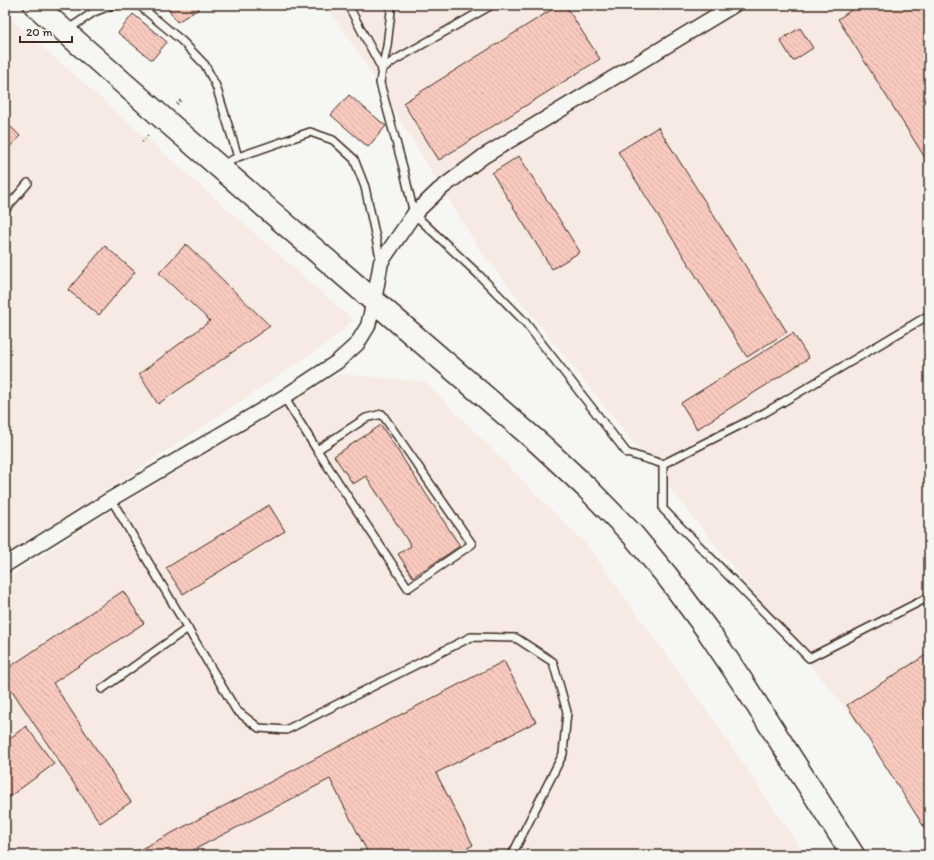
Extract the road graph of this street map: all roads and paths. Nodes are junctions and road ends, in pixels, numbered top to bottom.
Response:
1 (36, 5) edge
2 (112, 5) edge
3 (131, 5) edge
4 (348, 5) edge
5 (389, 5) edge
6 (492, 5) edge
7 (734, 5) edge
8 (65, 31) junction
9 (382, 69) junction
10 (228, 162) junction
11 (28, 183) dead end
12 (5, 210) edge
13 (414, 214) junction
14 (381, 262) junction
15 (374, 302) junction
16 (929, 315) edge
17 (284, 397) junction
18 (317, 450) junction
19 (662, 464) junction
20 (111, 498) junction
21 (5, 565) edge
22 (929, 597) edge
23 (188, 628) junction
24 (102, 689) dead end
25 (512, 855) edge
26 (853, 855) edge

1 - 8 main road
2 - 8 lane
3 - 10 lane
4 - 9 lane
5 - 9 lane
6 - 9 lane
7 - 13 street
8 - 10 main road
9 - 13 lane
10 - 14 lane
10 - 15 main road
11 - 12 lane
13 - 14 street
13 - 19 lane
14 - 15 street
15 - 17 street
15 - 26 main road
16 - 19 lane
17 - 18 lane
17 - 20 street
18 - 18 lane
19 - 22 lane
20 - 21 street
20 - 23 lane
23 - 24 lane
23 - 25 lane

